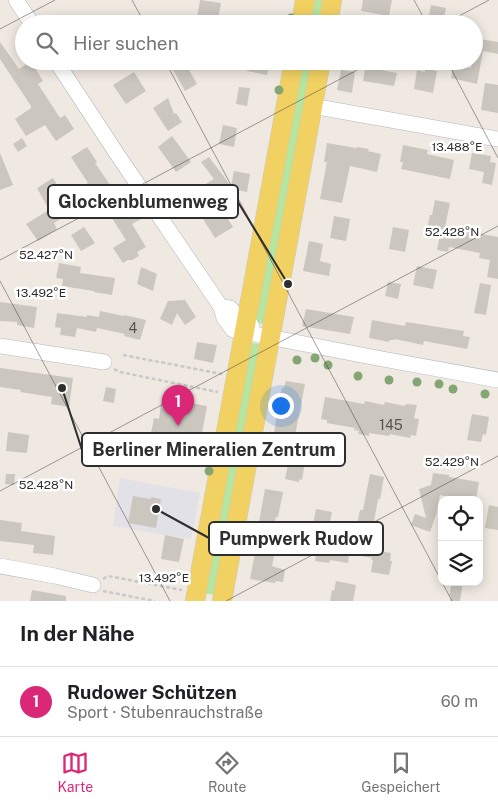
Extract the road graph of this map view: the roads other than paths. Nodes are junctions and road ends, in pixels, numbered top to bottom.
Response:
1 (16, 0) edge
2 (305, 0) edge
3 (332, 0) edge
4 (26, 15) edge
5 (302, 15) edge
6 (330, 15) edge
7 (62, 70) edge
8 (293, 70) edge
9 (319, 70) edge
10 (312, 106) junction
11 (498, 139) edge
12 (255, 330) junction
13 (0, 346) edge
14 (104, 362) road end
15 (498, 380) edge
16 (0, 566) edge
17 (93, 585) road end
18 (188, 596) edge
19 (222, 601) edge

1 - 4 street
2 - 5 main road
3 - 6 main road
7 - 12 street
8 - 12 main road
9 - 10 main road
10 - 11 street
10 - 12 main road
12 - 15 street
12 - 18 main road
12 - 19 main road
13 - 14 street
16 - 17 street

